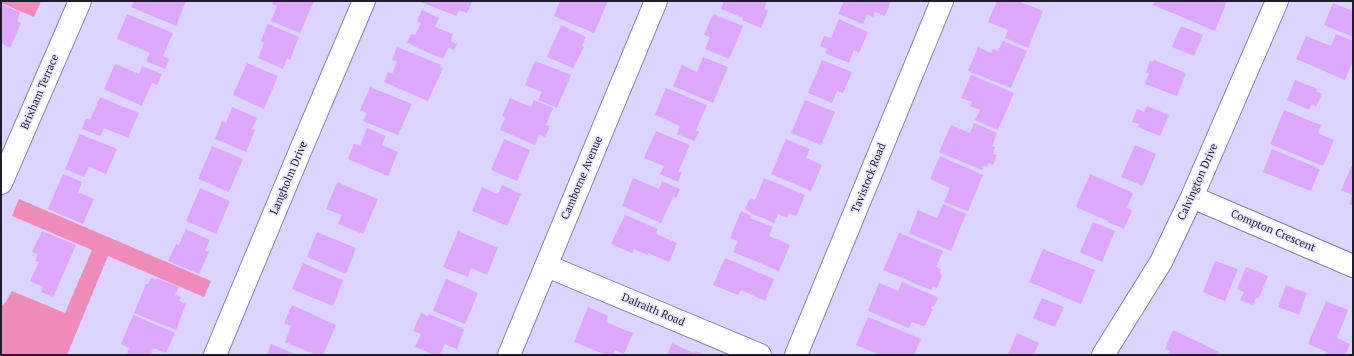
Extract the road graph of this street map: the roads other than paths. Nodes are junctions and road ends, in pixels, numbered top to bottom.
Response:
1 (80, 1) edge
2 (364, 1) edge
3 (656, 1) edge
4 (942, 1) edge
5 (1277, 1) edge
6 (1, 183) edge
7 (1192, 196) junction
8 (547, 266) junction
9 (1353, 266) edge
10 (215, 355) edge
11 (509, 355) edge
12 (760, 355) edge
13 (796, 355) edge
14 (1103, 355) edge

1 - 6 street, Brixham Terrace
2 - 10 street, Langholm Drive
3 - 8 street, Camborne Avenue
4 - 13 street, Tavistock Road
5 - 7 street, Calvington Drive
7 - 9 street, Compton Crescent
7 - 14 street, Calvington Drive
8 - 11 street, Camborne Avenue
8 - 12 street, Dalraith Road

